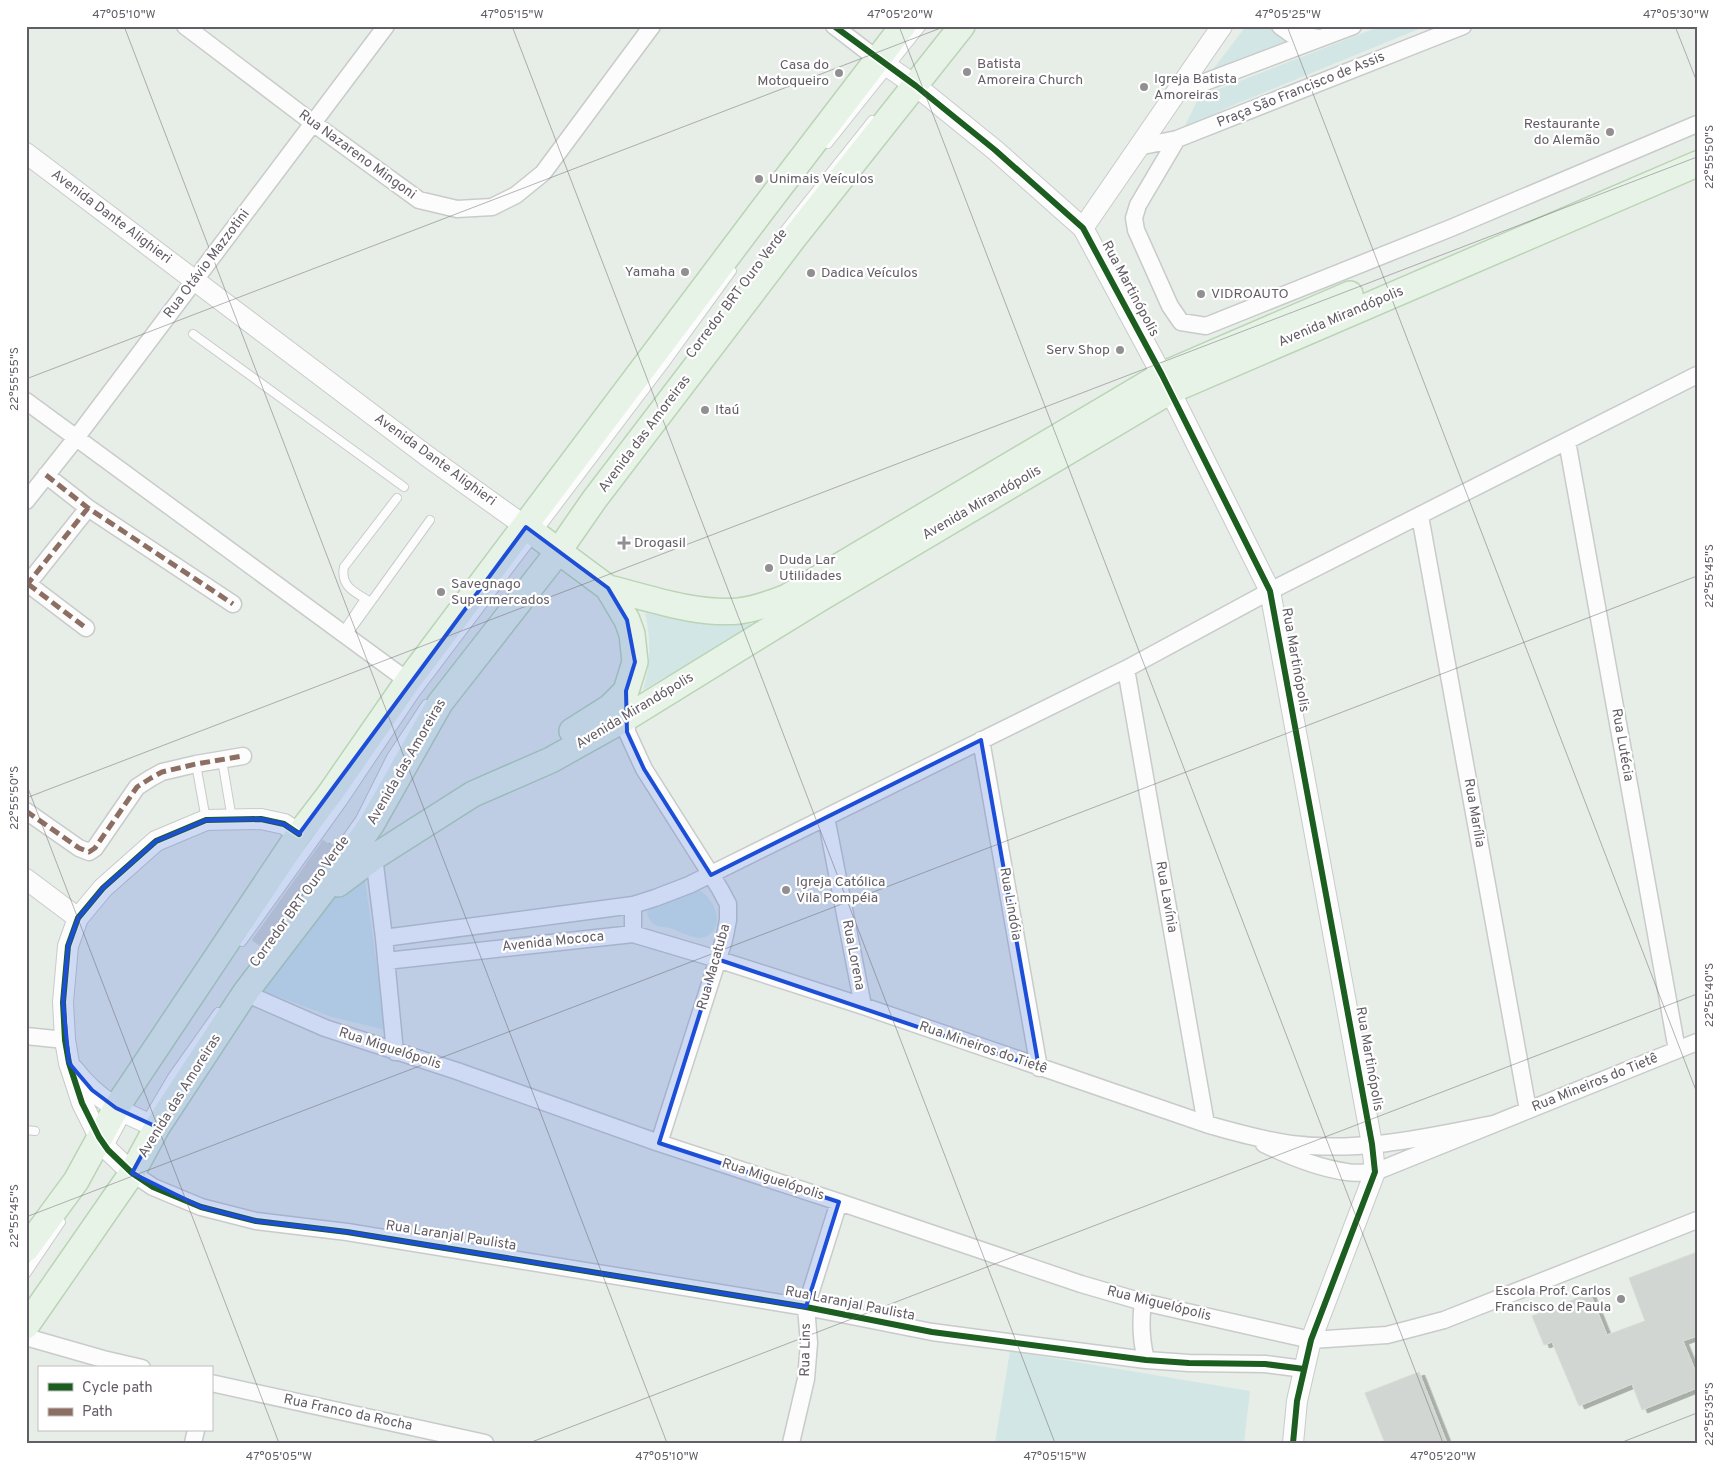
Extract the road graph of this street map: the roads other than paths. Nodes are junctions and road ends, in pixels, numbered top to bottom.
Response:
1 (185, 26) edge
2 (386, 26) edge
3 (652, 26) edge
4 (834, 26) edge
5 (903, 26) edge
6 (922, 26) edge
7 (962, 26) edge
8 (1222, 26) edge
9 (1280, 26) edge
10 (1354, 26) edge
11 (1462, 26) edge
12 (1324, 38) junction
13 (883, 63) junction
14 (908, 81) junction
15 (1176, 93) junction
16 (876, 115) dead end
17 (312, 124) junction
18 (1697, 124) edge
19 (1176, 139) junction
20 (1697, 145) edge
21 (1138, 148) junction
22 (26, 153) edge
23 (821, 153) dead end
24 (1697, 164) edge
25 (1083, 228) junction
26 (776, 241) dead end
27 (739, 261) dead end
28 (195, 280) junction
29 (193, 334) dead end
30 (1697, 375) edge
31 (1166, 383) junction
32 (26, 401) edge
33 (76, 438) junction
34 (1567, 441) junction
35 (46, 475) junction
36 (404, 487) dead end
37 (398, 498) dead end
38 (26, 501) edge
39 (88, 508) junction
40 (1420, 516) junction
41 (430, 520) dead end
42 (544, 541) junction
43 (27, 585) edge
44 (608, 588) junction
45 (1270, 591) junction
46 (368, 600) junction
47 (233, 604) dead end
48 (86, 628) dead end
49 (345, 634) junction
50 (1126, 669) junction
51 (408, 681) junction
52 (626, 691) junction
53 (432, 695) dead end
54 (626, 718) junction
55 (981, 740) junction
56 (243, 756) dead end
57 (222, 760) junction
58 (196, 764) junction
59 (473, 794) junction
60 (26, 811) edge
61 (826, 817) junction
62 (232, 819) junction
63 (206, 820) junction
64 (298, 834) junction
65 (337, 851) dead end
66 (374, 857) junction
67 (711, 875) junction
68 (26, 879) edge
69 (633, 905) junction
70 (307, 913) junction
71 (78, 918) junction
72 (633, 934) junction
73 (384, 938) junction
74 (238, 946) dead end
75 (717, 959) junction
76 (386, 961) junction
77 (235, 998) junction
78 (863, 1006) junction
79 (26, 1036) edge
80 (65, 1040) junction
81 (1697, 1042) edge
82 (1677, 1050) junction
83 (395, 1052) junction
84 (69, 1063) junction
85 (1039, 1068) junction
86 (125, 1110) junction
87 (1528, 1110) junction
88 (1206, 1124) junction
89 (1493, 1124) junction
90 (148, 1127) junction
91 (26, 1130) edge
92 (35, 1130) dead end
93 (1250, 1137) junction
94 (659, 1143) junction
95 (1372, 1144) junction
96 (103, 1148) junction
97 (125, 1168) junction
98 (1375, 1172) junction
99 (110, 1190) dead end
100 (839, 1202) junction
101 (67, 1212) dead end
102 (1697, 1220) edge
103 (78, 1236) dead end
104 (26, 1249) edge
105 (26, 1274) edge
106 (1143, 1302) junction
107 (806, 1307) junction
108 (26, 1326) edge
109 (26, 1337) edge
110 (1311, 1340) junction
111 (1146, 1360) junction
112 (133, 1366) edge
113 (1304, 1369) junction
114 (212, 1383) edge
115 (485, 1443) edge
116 (791, 1443) edge
117 (1293, 1443) edge

1 - 17 street, Rua Nazareno Mingoni
2 - 17 street, Rua Otávio Mazzotini
3 - 17 street, Rua Nazareno Mingoni
4 - 13 street, Rua Martinópolis
5 - 13 main road, Avenida das Amoreiras
6 - 13 lane
7 - 14 main road, Avenida das Amoreiras
8 - 15 street
9 - 12 street
10 - 12 street
11 - 19 street, Praça São Francisco de Assis
12 - 15 street
13 - 14 street, Rua Martinópolis
13 - 23 lane
13 - 42 main road, Avenida das Amoreiras
14 - 25 street, Rua Martinópolis
14 - 42 main road, Avenida das Amoreiras
15 - 21 street
16 - 26 lane, Corredor BRT Ouro Verde
17 - 28 street, Rua Otávio Mazzotini
18 - 19 street
19 - 21 street, Praça São Francisco de Assis
20 - 31 main road, Avenida Mirandópolis
21 - 25 street
22 - 28 street, Avenida Dante Alighieri
24 - 31 main road, Avenida Mirandópolis
25 - 31 street, Rua Martinópolis
27 - 42 lane, Corredor BRT Ouro Verde
28 - 33 street, Rua Otávio Mazzotini
28 - 42 street, Avenida Dante Alighieri
29 - 36 lane
30 - 34 street, Avenida Mococa
31 - 44 main road, Avenida Mirandópolis
31 - 45 street, Rua Martinópolis
31 - 54 main road, Avenida Mirandópolis
32 - 33 street
33 - 35 street, Rua Otávio Mazzotini
33 - 49 street
34 - 40 street, Avenida Mococa
34 - 82 street, Rua Lutécia
35 - 38 street, Rua Otávio Mazzotini
35 - 39 street
37 - 46 lane
39 - 43 street
39 - 47 street
40 - 45 street, Avenida Mococa
40 - 87 street, Rua Marília
41 - 46 lane
42 - 44 main road, Avenida Dante Alighieri
42 - 51 main road, Avenida das Amoreiras
42 - 70 main road, Avenida das Amoreiras
42 - 74 lane, Corredor BRT Ouro Verde
43 - 48 street
44 - 52 main road, Avenida Dante Alighieri
45 - 50 street, Avenida Mococa
45 - 95 street, Rua Martinópolis
46 - 49 lane
49 - 51 street
50 - 55 street, Avenida Mococa
50 - 88 street, Rua Lavínia
51 - 64 main road, Avenida das Amoreiras
52 - 54 street, Rua Macatuba
52 - 59 main road, Avenida Dante Alighieri
53 - 65 lane, Corredor BRT Ouro Verde
54 - 59 main road, Avenida Mirandópolis
54 - 67 street, Rua Macatuba
55 - 61 street, Avenida Mococa
55 - 85 street, Rua Lindóia
56 - 57 street
57 - 58 street
57 - 62 lane
58 - 60 street
58 - 63 lane
59 - 66 main road, Avenida Mirandópolis
61 - 67 street, Avenida Mococa
61 - 78 street, Rua Lorena
62 - 63 street, Rua Laranjal Paulista
62 - 64 street, Rua Laranjal Paulista
63 - 71 street, Rua Laranjal Paulista
64 - 86 main road, Avenida das Amoreiras
66 - 70 main road, Avenida Mirandópolis
66 - 73 street
67 - 69 street, Avenida Mococa
67 - 75 street, Rua Macatuba
68 - 71 street
69 - 72 street
69 - 73 street, Avenida Mococa
70 - 77 main road, Avenida das Amoreiras
71 - 80 street, Rua Laranjal Paulista
72 - 75 street, Avenida Mococa
72 - 76 street, Avenida Mococa
73 - 76 street
75 - 78 street, Rua Mineiros do Tietê
75 - 94 street, Rua Macatuba
76 - 83 street
77 - 83 street, Rua Miguelópolis
77 - 90 main road, Avenida das Amoreiras
78 - 85 street, Rua Mineiros do Tietê
79 - 80 street
80 - 84 street, Rua Laranjal Paulista
81 - 82 street, Rua Mineiros do Tietê
82 - 87 street, Rua Mineiros do Tietê
83 - 94 street, Rua Miguelópolis
84 - 86 street
84 - 96 street, Rua Laranjal Paulista
85 - 88 street, Rua Mineiros do Tietê
86 - 90 street
86 - 96 main road, Avenida das Amoreiras
87 - 89 street, Rua Mineiros do Tietê
88 - 93 street, Rua Mineiros do Tietê
89 - 95 street, Rua Mineiros do Tietê
89 - 98 street, Rua Mineiros do Tietê
90 - 97 main road, Avenida das Amoreiras
91 - 92 lane
93 - 95 street, Rua Mineiros do Tietê
93 - 98 street, Rua Mineiros do Tietê
94 - 100 street, Rua Miguelópolis
95 - 98 street, Rua Martinópolis
96 - 97 street, Rua Laranjal Paulista
96 - 104 main road, Avenida das Amoreiras
97 - 107 street, Rua Laranjal Paulista
97 - 108 main road, Avenida das Amoreiras
98 - 110 street, Rua Martinópolis
99 - 103 lane
100 - 106 street, Rua Miguelópolis
100 - 107 street, Rua Lins
101 - 105 lane
102 - 110 street, Rua Miguelópolis
106 - 110 street, Rua Miguelópolis
106 - 111 street
107 - 111 street, Rua Laranjal Paulista
107 - 116 street, Rua Lins
109 - 112 street
110 - 113 street, Rua Martinópolis
111 - 113 street, Rua Laranjal Paulista
113 - 117 street, Rua Martinópolis
114 - 115 street, Rua Franco da Rocha

